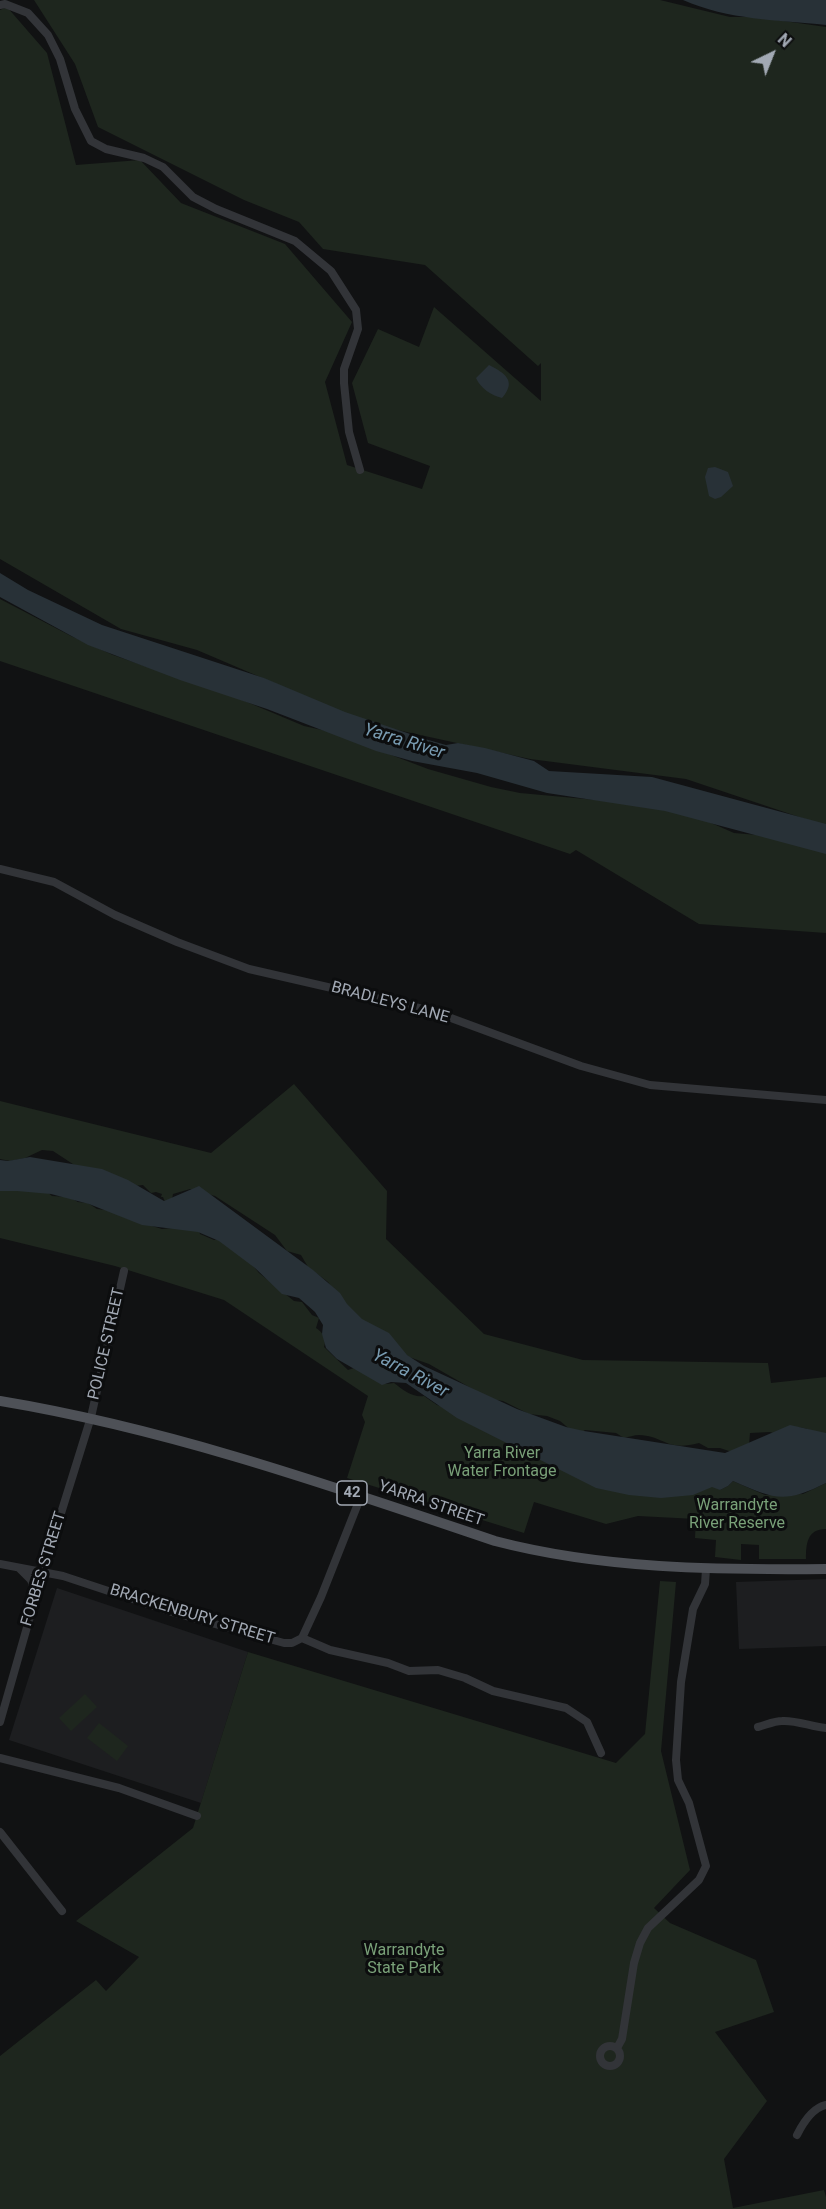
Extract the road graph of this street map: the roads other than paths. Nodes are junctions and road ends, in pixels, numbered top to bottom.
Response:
1 (3, 3) edge
2 (360, 470) dead end
3 (0, 869) edge
4 (826, 1100) edge
5 (124, 1271) dead end
6 (0, 1401) edge
7 (91, 1418) junction
8 (361, 1496) junction
9 (0, 1564) edge
10 (17, 1567) junction
11 (706, 1569) junction
12 (826, 1569) edge
13 (43, 1571) junction
14 (36, 1595) junction
15 (302, 1638) junction
16 (0, 1722) edge
17 (758, 1727) dead end
18 (826, 1728) edge
19 (602, 1753) dead end
20 (0, 1758) edge
21 (197, 1816) dead end
22 (0, 1832) edge
23 (62, 1911) dead end
24 (616, 2048) dead end
25 (826, 2105) edge
26 (797, 2135) dead end

1 - 2 street
3 - 4 street, BRADLEYS LANE
5 - 7 street, POLICE STREET
6 - 7 main road, YARRA STREET / 42
7 - 8 main road, YARRA STREET / 42
7 - 13 street, FORBES STREET
8 - 11 main road, YARRA STREET / 42
8 - 15 street
9 - 10 street, BRACKENBURY STREET
10 - 13 street, BRACKENBURY STREET
10 - 14 street
11 - 12 main road, YARRA STREET / 42
11 - 24 street
13 - 14 street, FORBES STREET
13 - 15 street, BRACKENBURY STREET
14 - 16 street, FORBES STREET
15 - 19 street, BRACKENBURY STREET
17 - 18 street
20 - 21 street
22 - 23 street
25 - 26 street

